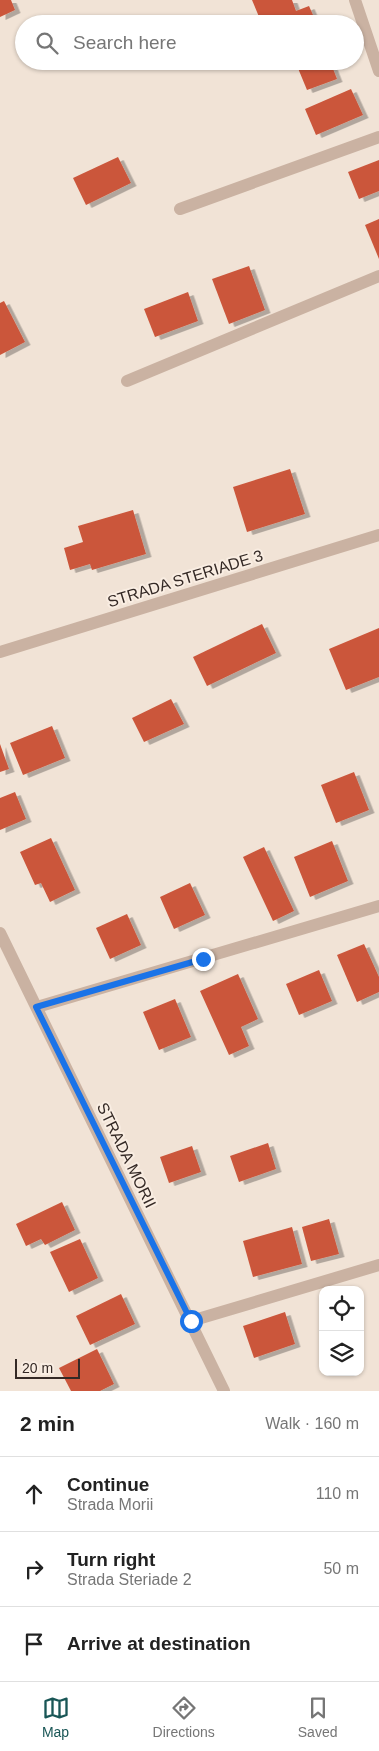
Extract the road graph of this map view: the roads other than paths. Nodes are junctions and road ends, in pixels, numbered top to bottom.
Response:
1 (355, 0) edge
2 (360, 15) edge
3 (364, 27) edge
4 (379, 71) edge
5 (379, 137) edge
6 (180, 208) dead end
7 (379, 276) edge
8 (128, 380) dead end
9 (379, 535) edge
10 (0, 652) edge
11 (379, 906) edge
12 (0, 933) edge
13 (36, 1007) junction
14 (379, 1265) edge
15 (191, 1321) junction
16 (224, 1391) edge

1 - 2 street
3 - 4 street
5 - 6 street
7 - 8 street
9 - 10 street, STRADA STERIADE 3
11 - 13 street
12 - 13 street, STRADA MORII
13 - 15 street, STRADA MORII
14 - 15 street
15 - 16 street, STRADA MORII

